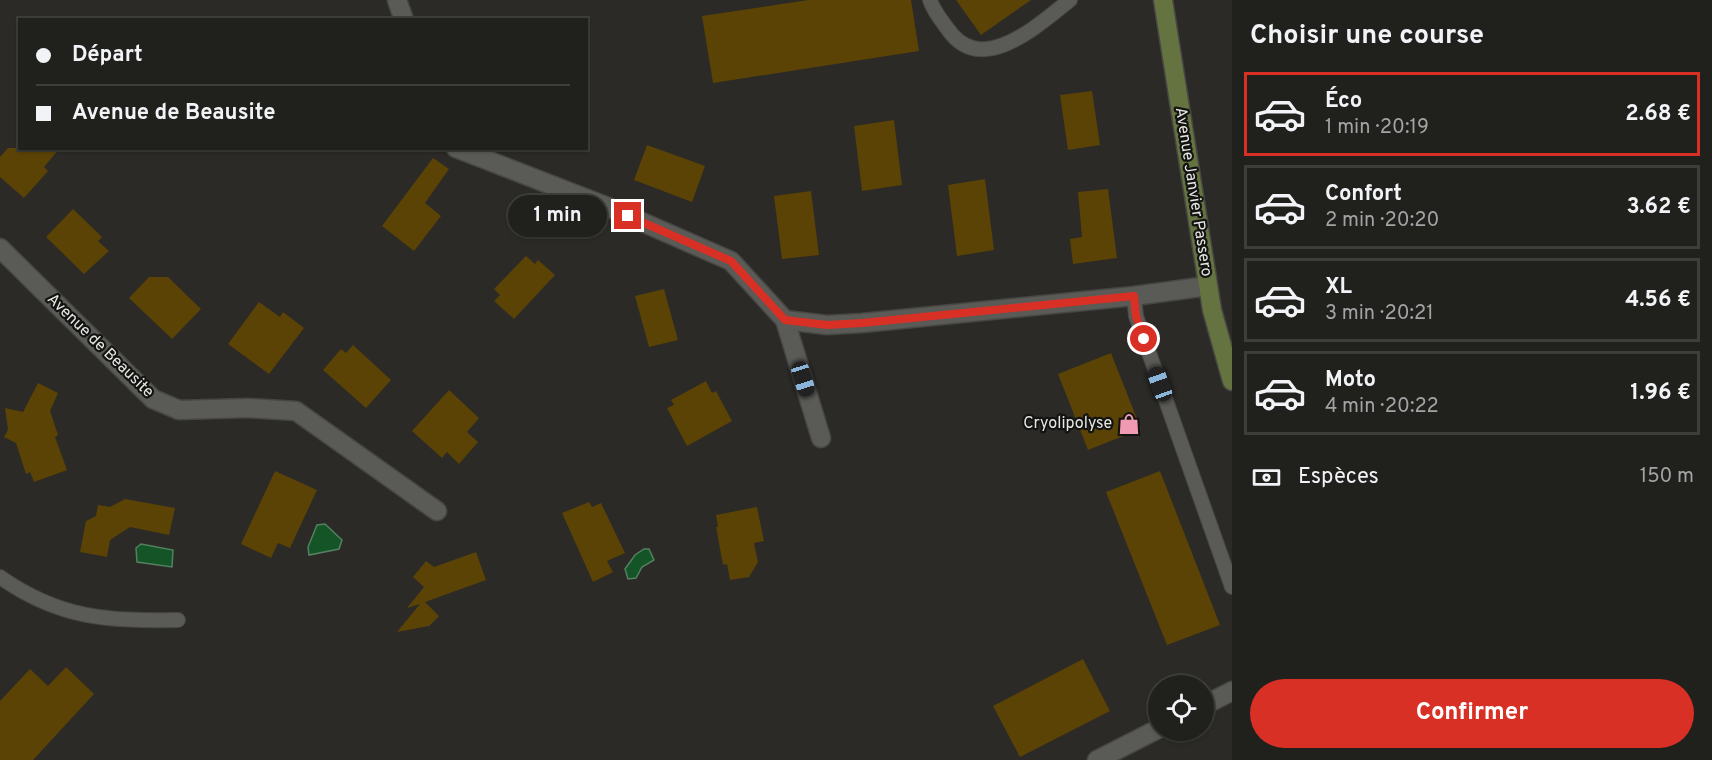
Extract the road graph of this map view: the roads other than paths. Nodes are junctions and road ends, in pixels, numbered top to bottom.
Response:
1 (397, 0) edge
2 (930, 0) edge
3 (1071, 0) edge
4 (1163, 0) edge
5 (403, 18) edge
6 (461, 150) edge
7 (0, 248) edge
8 (1208, 286) junction
9 (1134, 296) junction
10 (785, 320) junction
11 (1232, 381) edge
12 (820, 438) dead end
13 (437, 511) dead end
14 (0, 577) edge
15 (1232, 587) edge
16 (178, 620) dead end
17 (1232, 691) edge
18 (1214, 700) edge
19 (1148, 734) edge
20 (1097, 760) edge

1 - 5 street
2 - 3 lane
4 - 8 street, Avenue Janvier Passero
6 - 10 street
7 - 13 street, Avenue de Beausite
8 - 9 street
8 - 11 street, Avenue Janvier Passero
9 - 10 street
9 - 15 lane
10 - 12 street
14 - 16 lane
17 - 18 street
19 - 20 street

